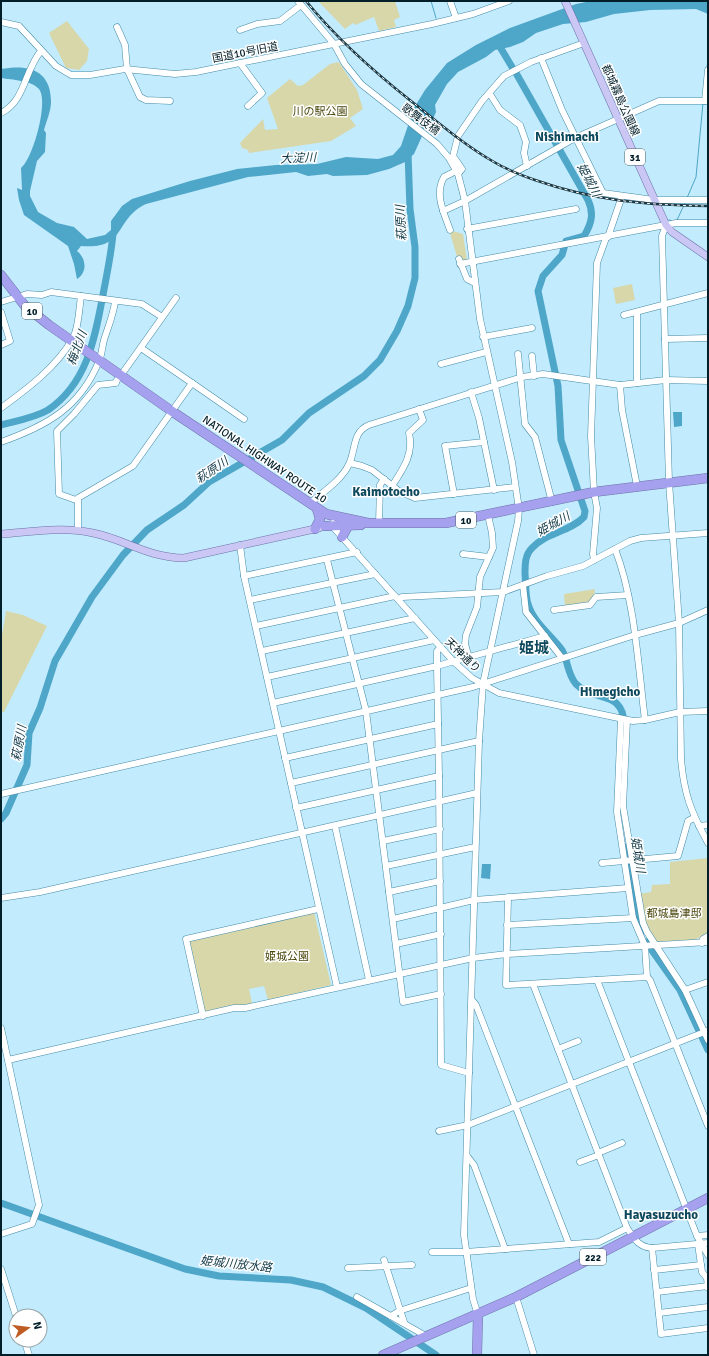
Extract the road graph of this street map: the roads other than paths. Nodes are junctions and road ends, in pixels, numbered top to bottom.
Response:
1 (450, 1) edge
2 (509, 1) edge
3 (565, 1) edge
4 (300, 3) edge
5 (456, 18) junction
6 (1, 22) edge
7 (117, 27) dead end
8 (240, 30) dead end
9 (583, 42) junction
10 (334, 44) junction
11 (41, 51) junction
12 (541, 58) junction
13 (240, 63) junction
14 (127, 69) junction
15 (708, 70) edge
16 (708, 78) edge
17 (490, 94) junction
18 (170, 101) dead end
19 (705, 101) edge
20 (248, 106) dead end
21 (1, 113) edge
22 (618, 118) junction
23 (575, 138) junction
24 (526, 166) junction
25 (457, 173) junction
26 (622, 196) junction
27 (654, 200) junction
28 (708, 200) edge
29 (465, 201) junction
30 (576, 209) dead end
31 (443, 211) junction
32 (708, 223) edge
33 (666, 225) junction
34 (468, 228) junction
35 (450, 230) dead end
36 (607, 238) junction
37 (708, 257) edge
38 (472, 261) junction
39 (1, 275) edge
40 (475, 283) junction
41 (708, 293) edge
42 (81, 296) junction
43 (17, 297) junction
44 (176, 298) dead end
45 (1, 302) edge
46 (115, 302) junction
47 (664, 304) junction
48 (1, 312) edge
49 (637, 312) junction
50 (624, 315) dead end
51 (162, 317) junction
52 (532, 328) dead end
53 (483, 337) junction
54 (708, 338) edge
55 (665, 339) junction
56 (71, 340) junction
57 (1, 345) edge
58 (141, 348) junction
59 (486, 352) junction
60 (518, 354) dead end
61 (532, 356) dead end
62 (99, 359) junction
63 (441, 364) dead end
64 (124, 371) dead end
65 (534, 376) junction
66 (522, 377) junction
67 (118, 380) dead end
68 (666, 380) junction
69 (708, 381) edge
70 (192, 383) junction
71 (594, 383) junction
72 (637, 383) junction
73 (620, 385) junction
74 (494, 386) junction
75 (471, 392) junction
76 (1, 408) edge
77 (419, 409) junction
78 (173, 412) junction
79 (244, 419) dead end
80 (1, 442) edge
81 (484, 442) junction
82 (350, 464) junction
83 (708, 478) edge
84 (384, 479) junction
85 (669, 482) junction
86 (392, 486) junction
87 (637, 486) junction
88 (515, 487) junction
89 (494, 490) junction
90 (594, 492) junction
91 (454, 494) junction
92 (76, 500) junction
93 (552, 502) junction
94 (313, 506) junction
95 (519, 508) junction
96 (333, 515) junction
97 (488, 515) junction
98 (368, 523) junction
99 (378, 524) junction
100 (348, 526) junction
101 (329, 527) junction
102 (315, 528) junction
103 (78, 530) junction
104 (708, 533) edge
105 (1, 534) edge
106 (672, 536) junction
107 (342, 537) junction
108 (240, 546) junction
109 (616, 549) junction
110 (357, 552) junction
111 (463, 554) dead end
112 (489, 557) junction
113 (327, 560) junction
114 (594, 560) junction
115 (376, 574) junction
116 (244, 576) junction
117 (333, 584) junction
118 (525, 584) junction
119 (503, 592) junction
120 (479, 593) junction
121 (628, 595) junction
122 (397, 598) junction
123 (250, 600) junction
124 (340, 608) junction
125 (554, 610) dead end
126 (708, 610) edge
127 (415, 618) junction
128 (679, 623) junction
129 (256, 626) junction
130 (346, 633) junction
131 (635, 635) junction
132 (545, 636) junction
133 (434, 640) junction
134 (441, 647) junction
135 (262, 651) junction
136 (489, 653) junction
137 (469, 658) junction
138 (562, 658) junction
139 (353, 659) junction
140 (454, 662) junction
141 (437, 666) junction
142 (267, 677) junction
143 (359, 683) junction
144 (483, 684) junction
145 (438, 695) junction
146 (273, 703) junction
147 (366, 711) junction
148 (708, 711) edge
149 (680, 712) junction
150 (625, 719) junction
151 (645, 720) junction
152 (438, 724) junction
153 (279, 731) junction
154 (370, 739) junction
155 (479, 741) junction
156 (439, 750) junction
157 (286, 758) junction
158 (373, 765) junction
159 (439, 776) junction
160 (291, 783) junction
161 (376, 790) junction
162 (477, 793) junction
163 (1, 794) edge
164 (438, 802) junction
165 (296, 808) junction
166 (379, 816) junction
167 (694, 818) junction
168 (708, 825) edge
169 (335, 826) junction
170 (699, 826) junction
171 (440, 829) junction
172 (301, 832) junction
173 (383, 841) junction
174 (708, 843) edge
175 (475, 847) junction
176 (440, 854) junction
177 (632, 861) junction
178 (624, 862) junction
179 (602, 863) dead end
180 (386, 866) junction
181 (440, 881) junction
182 (628, 888) junction
183 (389, 892) junction
184 (508, 897) junction
185 (1, 898) edge
186 (474, 900) junction
187 (440, 907) junction
188 (318, 909) junction
189 (634, 918) junction
190 (393, 919) junction
191 (507, 925) junction
192 (441, 934) junction
193 (708, 936) edge
194 (705, 943) edge
195 (396, 944) junction
196 (645, 946) junction
197 (655, 946) junction
198 (507, 954) junction
199 (473, 958) junction
200 (440, 964) junction
201 (400, 973) junction
202 (647, 976) junction
203 (369, 980) junction
204 (597, 980) junction
205 (708, 982) edge
206 (533, 984) junction
207 (337, 987) junction
208 (685, 990) junction
209 (441, 994) junction
210 (472, 1000) junction
211 (203, 1016) junction
212 (1, 1028) edge
213 (703, 1033) edge
214 (708, 1040) edge
215 (578, 1041) dead end
216 (676, 1044) junction
217 (558, 1049) junction
218 (8, 1060) junction
219 (630, 1062) junction
220 (469, 1073) junction
221 (572, 1084) junction
222 (515, 1106) junction
223 (468, 1125) junction
224 (708, 1126) edge
225 (439, 1131) dead end
226 (622, 1143) dead end
227 (599, 1154) junction
228 (467, 1156) junction
229 (580, 1162) dead end
230 (708, 1198) edge
231 (687, 1208) junction
232 (628, 1228) junction
233 (1, 1234) edge
234 (708, 1235) edge
235 (633, 1236) junction
236 (698, 1236) junction
237 (699, 1243) junction
238 (708, 1243) edge
239 (569, 1244) junction
240 (652, 1248) junction
241 (505, 1249) junction
242 (432, 1252) dead end
243 (465, 1252) junction
244 (708, 1255) edge
245 (384, 1260) dead end
246 (412, 1265) dead end
247 (701, 1265) junction
248 (386, 1267) junction
249 (348, 1268) dead end
250 (1, 1269) edge
251 (654, 1270) junction
252 (708, 1287) edge
253 (471, 1288) junction
254 (657, 1292) junction
255 (516, 1297) junction
256 (356, 1298) dead end
257 (708, 1307) edge
258 (13, 1308) edge
259 (399, 1311) junction
260 (659, 1313) junction
261 (478, 1315) junction
262 (391, 1316) junction
263 (404, 1322) junction
264 (459, 1322) junction
265 (708, 1328) edge
266 (478, 1332) junction
267 (424, 1337) junction
268 (383, 1355) edge
269 (477, 1355) edge
270 (534, 1355) edge

1 - 5 street
2 - 5 street, 国道10号旧道
3 - 9 main road, 都城霧島公園線 / 31
4 - 8 street
4 - 10 street, 歌舞伎橋
5 - 10 street, 国道10号旧道
6 - 11 street, 国道10号旧道
7 - 14 street
9 - 12 street
9 - 22 main road, 都城霧島公園線 / 31
10 - 13 street, 国道10号旧道
10 - 25 street, 歌舞伎橋
11 - 14 street, 国道10号旧道
11 - 21 street
12 - 17 street
12 - 23 street
13 - 14 street, 国道10号旧道
13 - 20 street
14 - 18 street
15 - 16 street
16 - 19 street
17 - 24 street
17 - 25 street
19 - 22 street
22 - 23 street
22 - 27 main road, 都城霧島公園線 / 31
23 - 24 street
23 - 26 street
24 - 29 street
25 - 29 street
25 - 31 street
26 - 27 street
26 - 36 street
27 - 28 street
27 - 33 main road, 都城霧島公園線 / 31
29 - 31 street
29 - 34 street
30 - 34 street
31 - 35 street
32 - 33 street
33 - 36 street
33 - 37 main road, 都城霧島公園線 / 31
33 - 47 street
34 - 38 street
36 - 38 street
36 - 71 street
38 - 40 street
38 - 40 street
39 - 43 highway, NATIONAL HIGHWAY ROUTE 10 / 10
40 - 53 street
41 - 47 street
42 - 43 street
42 - 46 street
42 - 56 street
43 - 45 street
43 - 56 highway, NATIONAL HIGHWAY ROUTE 10 / 10
44 - 51 street
46 - 51 street
46 - 62 street
47 - 49 street
47 - 55 street
48 - 57 street
49 - 50 street
49 - 72 street
51 - 58 street
52 - 53 street
53 - 59 street
54 - 55 street
55 - 68 street
56 - 62 highway, NATIONAL HIGHWAY ROUTE 10 / 10
56 - 76 street
58 - 64 street
58 - 70 street
59 - 63 street
59 - 74 street
60 - 66 street
61 - 65 street
62 - 78 highway, NATIONAL HIGHWAY ROUTE 10 / 10
62 - 80 street
65 - 66 street
65 - 71 street
66 - 74 street
66 - 93 street
67 - 92 street
68 - 69 street
68 - 72 street
68 - 85 street
70 - 78 street
70 - 79 street
71 - 73 street
71 - 90 street
72 - 73 street
73 - 87 street
74 - 75 street
74 - 88 street
75 - 77 street
75 - 81 street
77 - 82 street
77 - 86 street
78 - 92 street
78 - 94 highway, NATIONAL HIGHWAY ROUTE 10 / 10
81 - 89 street
81 - 91 street
82 - 84 street
82 - 94 street
83 - 85 highway, NATIONAL HIGHWAY ROUTE 10 / 10
84 - 86 street
84 - 99 street
85 - 87 highway, NATIONAL HIGHWAY ROUTE 10 / 10
85 - 106 street
86 - 91 street
87 - 90 highway, NATIONAL HIGHWAY ROUTE 10 / 10
88 - 89 street
88 - 95 street
89 - 91 street
90 - 93 highway, NATIONAL HIGHWAY ROUTE 10 / 10
90 - 114 street
92 - 103 street
93 - 95 highway, NATIONAL HIGHWAY ROUTE 10 / 10
94 - 96 highway, NATIONAL HIGHWAY ROUTE 10 / 10
94 - 102 highway
95 - 97 highway, NATIONAL HIGHWAY ROUTE 10 / 10
95 - 119 street
96 - 98 highway, NATIONAL HIGHWAY ROUTE 10 / 10
96 - 101 main road
97 - 99 highway, NATIONAL HIGHWAY ROUTE 10 / 10
97 - 112 street
98 - 99 highway, NATIONAL HIGHWAY ROUTE 10 / 10
98 - 100 highway
100 - 101 highway
100 - 107 highway
101 - 102 main road
101 - 107 street, 天神通り
102 - 108 main road
103 - 105 main road
103 - 108 main road
104 - 106 street
106 - 109 street
106 - 128 street
107 - 110 street, 天神通り
108 - 116 street
109 - 114 street
109 - 121 street
110 - 113 street
110 - 115 street, 天神通り
111 - 112 street
112 - 120 street
113 - 116 street
113 - 117 street
114 - 118 street
115 - 117 street
115 - 122 street, 天神通り
116 - 123 street
117 - 123 street
117 - 124 street
118 - 119 street
118 - 132 street
119 - 120 street
119 - 136 street
120 - 122 street
120 - 137 street
121 - 125 street
121 - 131 street
122 - 124 street
122 - 127 street, 天神通り
123 - 129 street
124 - 129 street
124 - 130 street
126 - 128 street
127 - 130 street
127 - 133 street, 天神通り
128 - 131 street
128 - 149 street
129 - 135 street
130 - 135 street
130 - 139 street
131 - 138 street
131 - 151 street
132 - 136 street
132 - 138 street
133 - 134 street, 天神通り
133 - 139 street
134 - 140 street, 天神通り
134 - 141 street
135 - 142 street
136 - 137 street
136 - 144 street
137 - 140 street
138 - 144 street
139 - 142 street
139 - 143 street
140 - 141 street
140 - 144 street, 天神通り
141 - 143 street
141 - 145 street
142 - 146 street
143 - 146 street
143 - 147 street
144 - 145 street
144 - 150 street, 天神通り
144 - 155 street
145 - 147 street
145 - 152 street
146 - 153 street
147 - 153 street
147 - 154 street
148 - 149 street, 天神通り
149 - 151 street, 天神通り
149 - 167 street
150 - 151 street, 天神通り
150 - 177 street
150 - 178 street
152 - 154 street
152 - 156 street
153 - 157 street
153 - 163 street
154 - 157 street
154 - 158 street
155 - 156 street
155 - 162 street
156 - 158 street
156 - 159 street
157 - 160 street
158 - 160 street
158 - 161 street
159 - 161 street
159 - 164 street
160 - 165 street
161 - 165 street
161 - 166 street
162 - 164 street
162 - 175 street
164 - 166 street
164 - 171 street
165 - 172 street
166 - 169 street
166 - 173 street
167 - 170 street
167 - 177 street
168 - 170 street
169 - 172 street
169 - 203 street
170 - 174 street
171 - 173 street
171 - 176 street
172 - 185 street
172 - 188 street
173 - 180 street
175 - 176 street
175 - 186 street
176 - 180 street
176 - 181 street
177 - 178 street
177 - 197 street
178 - 179 street
178 - 182 street
180 - 183 street
181 - 183 street
181 - 187 street
182 - 184 street
182 - 189 street
183 - 190 street
184 - 186 street
184 - 191 street
186 - 187 street
186 - 199 street
187 - 190 street
187 - 192 street
188 - 207 street
188 - 211 street
189 - 191 street
189 - 196 street
190 - 195 street
191 - 198 street
192 - 195 street
192 - 200 street
193 - 194 street
194 - 197 street
195 - 201 street
196 - 197 street
196 - 198 street
196 - 202 street
197 - 208 street
198 - 199 street
198 - 206 street
199 - 200 street
199 - 210 street
200 - 201 street
200 - 209 street
201 - 203 street
201 - 209 street
202 - 204 street
202 - 216 street
203 - 207 street
204 - 206 street
204 - 219 street
205 - 208 street
206 - 217 street
207 - 211 street
208 - 213 street
209 - 220 street
210 - 220 street
210 - 222 street
211 - 218 street
212 - 218 street
213 - 214 street
213 - 216 street
215 - 217 street
216 - 219 street
216 - 224 street
217 - 221 street
218 - 233 street
219 - 221 street
219 - 231 street
220 - 223 street
221 - 222 street
221 - 227 street
222 - 223 street
222 - 239 street
223 - 225 street
223 - 228 street
226 - 227 street
227 - 229 street
227 - 232 street
228 - 241 street
228 - 243 street
230 - 231 highway, 222
231 - 235 highway, 222
231 - 236 street
232 - 235 street
232 - 239 street
234 - 236 street
235 - 240 street
235 - 255 highway, 222
236 - 237 street
237 - 238 street
237 - 240 street
237 - 244 street
237 - 247 street
239 - 241 street
240 - 251 street
241 - 243 street
242 - 243 street
243 - 253 street
245 - 248 street
246 - 248 street
247 - 251 street
247 - 252 street
248 - 249 street
248 - 259 street
250 - 258 street
251 - 254 street
252 - 254 street
253 - 259 street
253 - 261 street
254 - 260 street
255 - 261 highway, 222
255 - 270 street
256 - 262 street
257 - 260 street
259 - 262 street
259 - 263 street
260 - 265 street
261 - 264 highway, 222
261 - 266 highway
262 - 263 street
263 - 267 street
264 - 266 highway
264 - 267 highway, 222
266 - 269 highway
267 - 268 highway, 222

